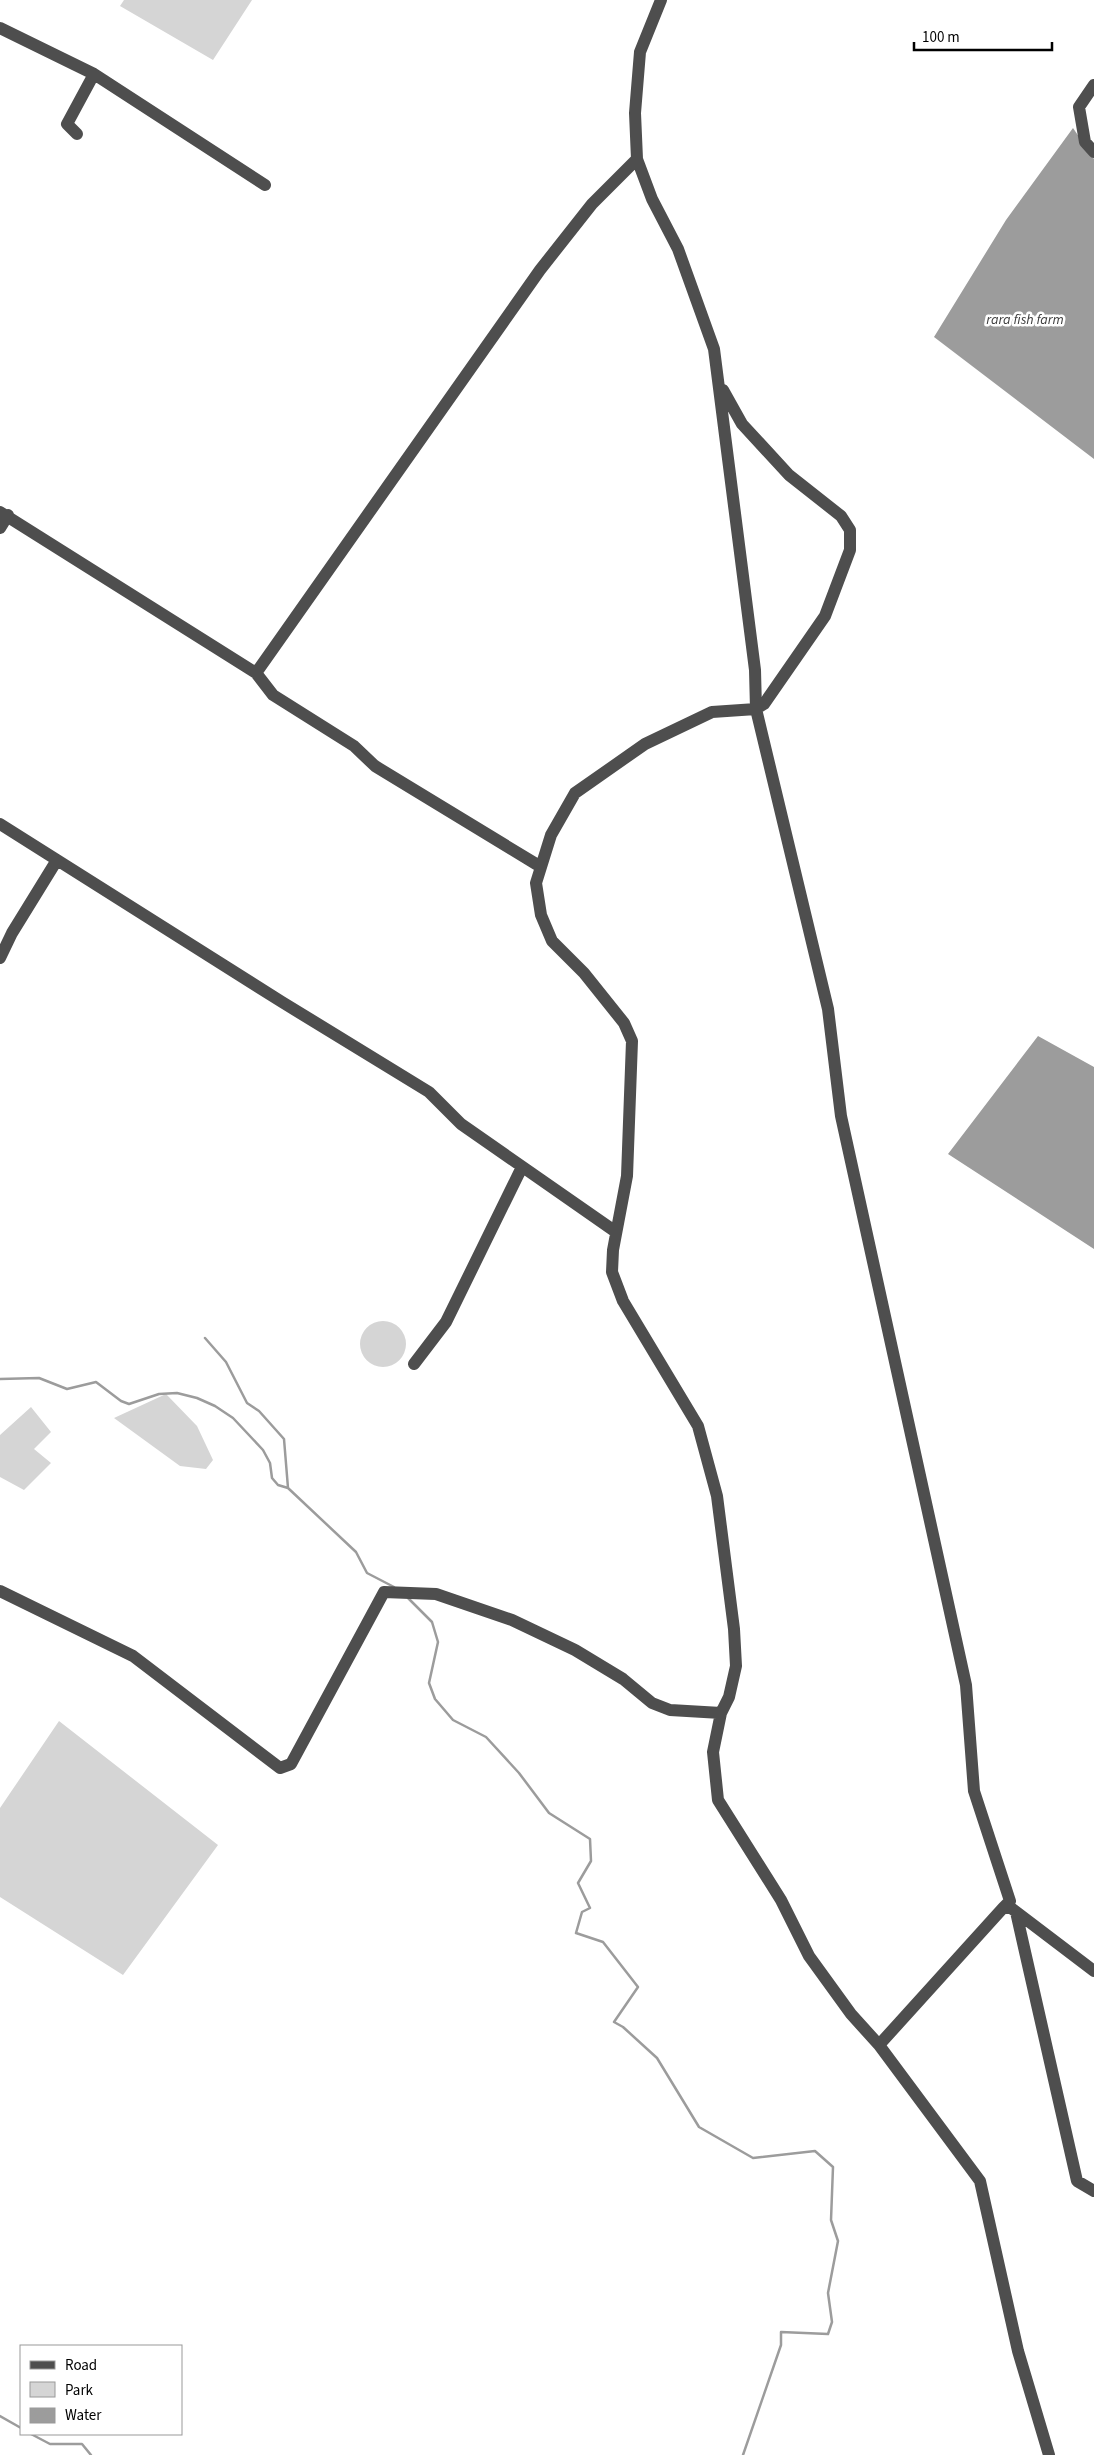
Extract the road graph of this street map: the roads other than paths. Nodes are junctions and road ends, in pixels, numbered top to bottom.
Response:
1 (661, 0) edge
2 (0, 28) edge
3 (94, 74) junction
4 (1094, 86) edge
5 (77, 134) dead end
6 (1094, 152) edge
7 (637, 159) junction
8 (265, 185) dead end
9 (719, 383) junction
10 (4, 513) edge
11 (0, 528) edge
12 (256, 673) junction
13 (756, 709) junction
14 (0, 824) edge
15 (57, 860) junction
16 (541, 867) junction
17 (0, 958) edge
18 (522, 1167) junction
19 (616, 1232) junction
20 (414, 1364) dead end
21 (0, 1592) edge
22 (721, 1713) junction
23 (1003, 1908) junction
24 (1016, 1912) junction
25 (1094, 1970) edge
26 (879, 2045) junction
27 (1094, 2191) edge
28 (1049, 2455) edge

1 - 7 street
2 - 3 street
3 - 5 street
3 - 8 street
4 - 6 street
7 - 9 street
7 - 12 street
9 - 13 street
9 - 13 street
10 - 11 street
10 - 12 street
12 - 16 street
13 - 16 street
13 - 23 street
14 - 15 street
15 - 17 street
15 - 18 street
16 - 19 street
18 - 19 street
18 - 20 street
19 - 22 street
21 - 22 street
22 - 26 street
23 - 24 street
23 - 26 street
24 - 25 street
24 - 27 street
26 - 28 street

